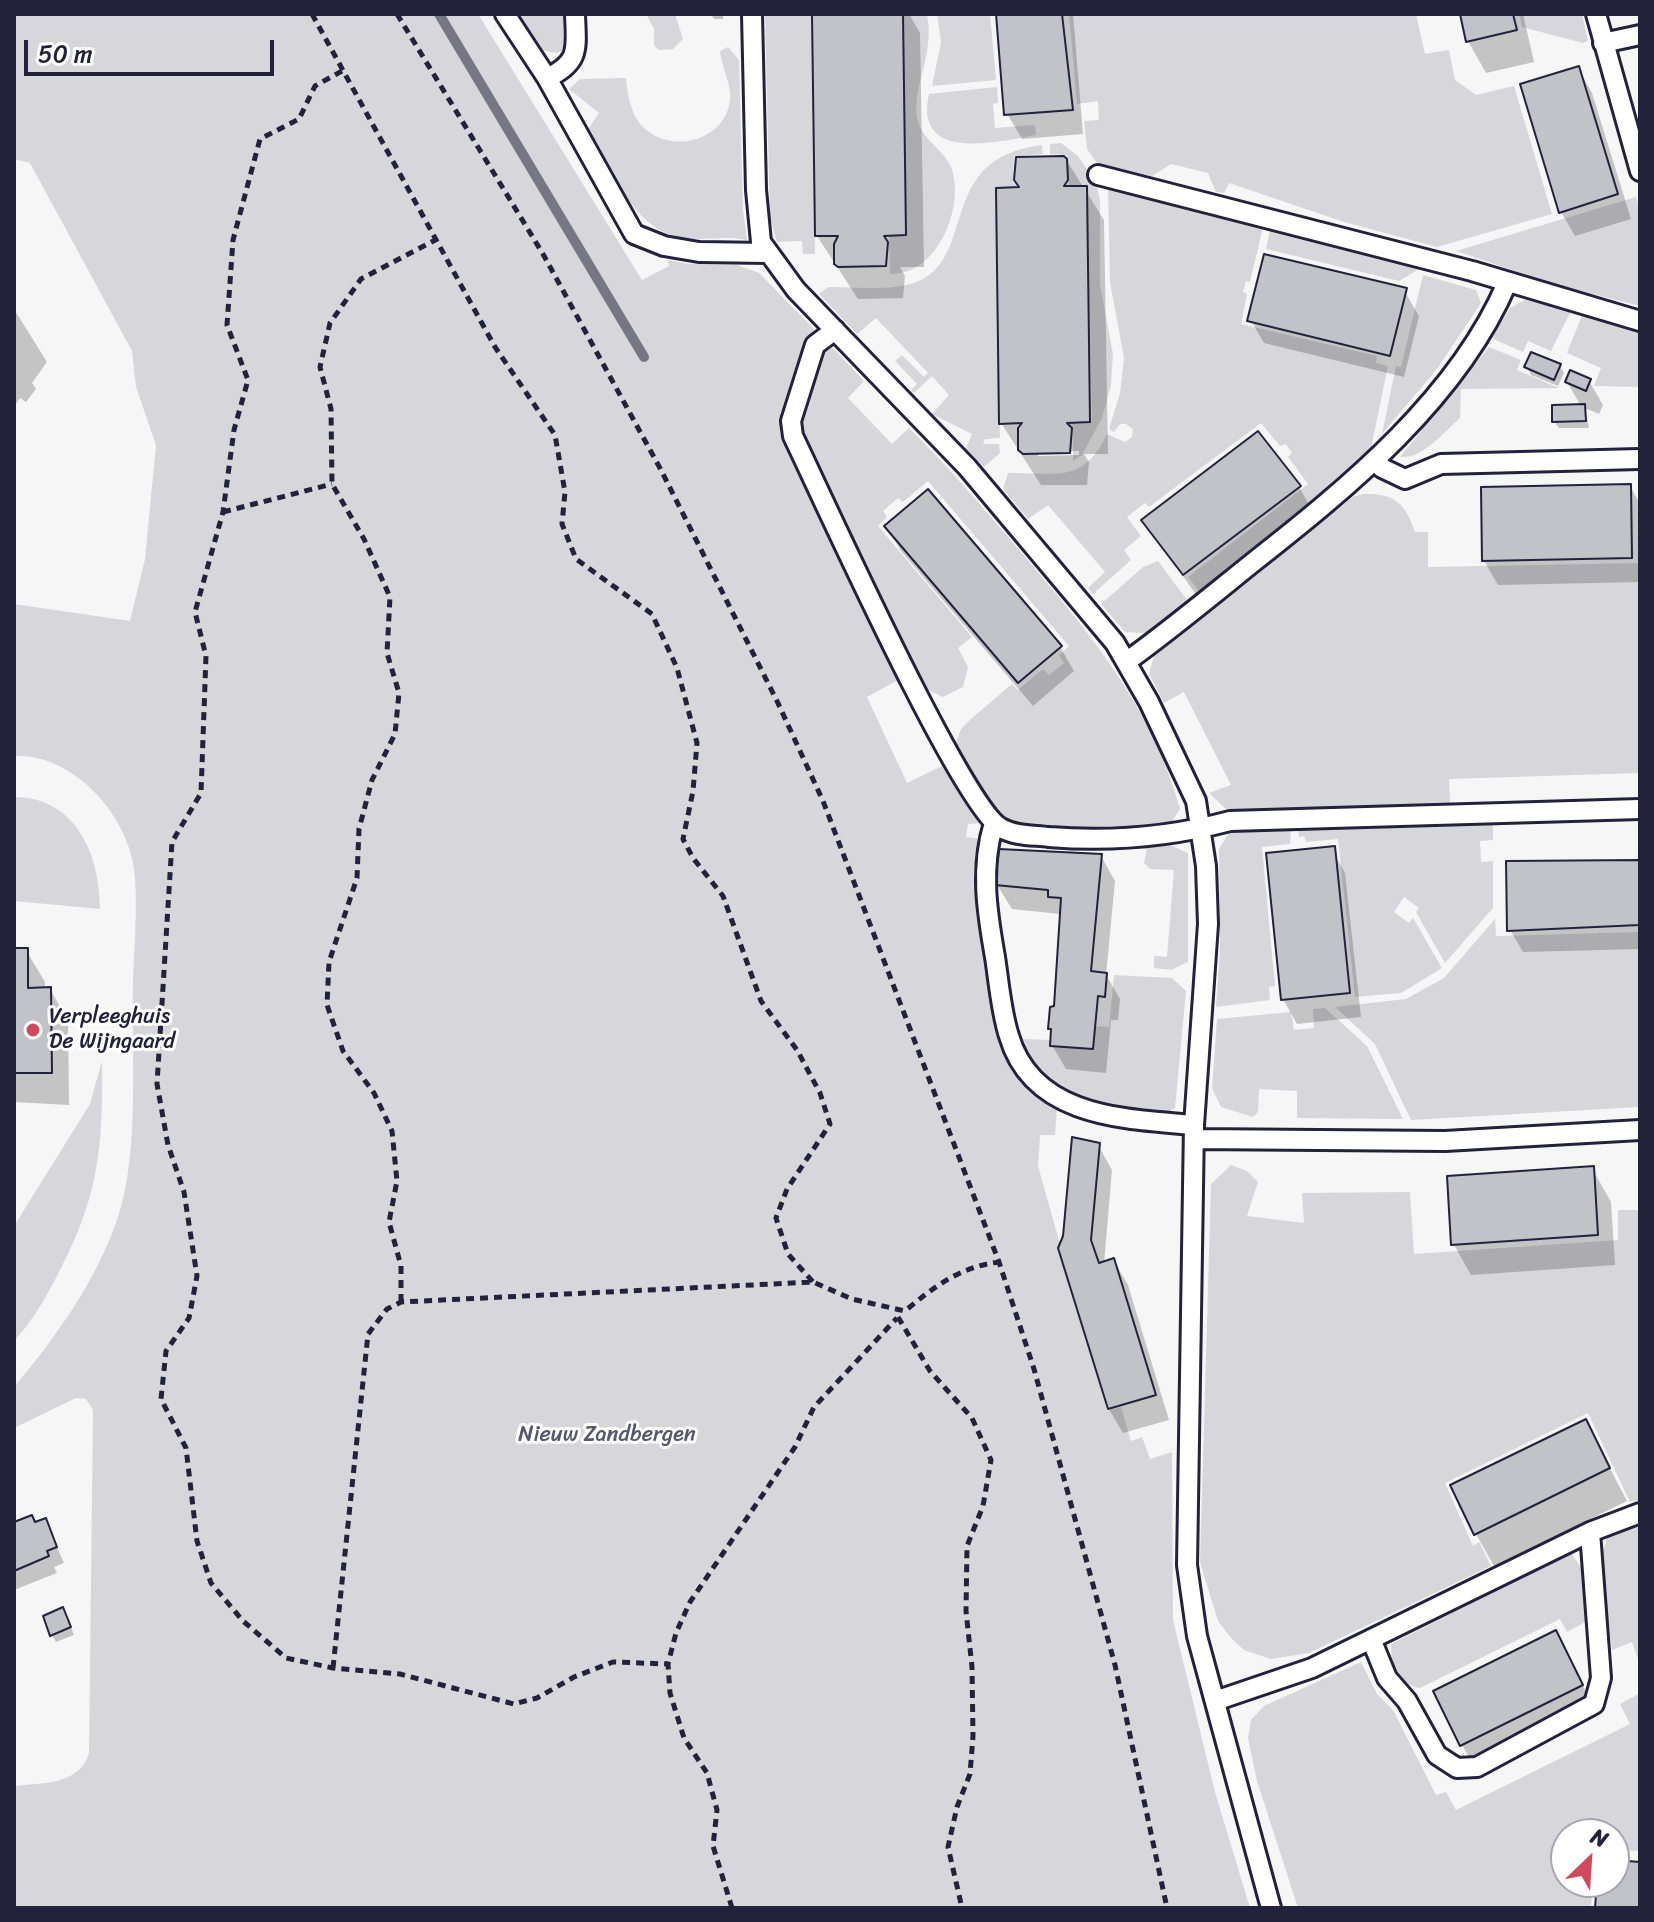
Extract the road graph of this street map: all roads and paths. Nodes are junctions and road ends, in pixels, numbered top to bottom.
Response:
1 (312, 14) edge
2 (397, 14) edge
3 (505, 14) edge
4 (575, 14) edge
5 (752, 14) edge
6 (1596, 14) edge
7 (1640, 35) edge
8 (1603, 43) junction
9 (342, 71) junction
10 (547, 78) junction
11 (1640, 171) edge
12 (1098, 175) dead end
13 (437, 239) junction
14 (768, 253) junction
15 (1507, 283) junction
16 (1640, 321) edge
17 (835, 330) junction
18 (1640, 459) edge
19 (1376, 460) junction
20 (332, 484) junction
21 (223, 512) junction
22 (1126, 662) junction
23 (1640, 809) edge
24 (994, 823) junction
25 (1201, 828) junction
26 (1640, 1130) edge
27 (1194, 1132) junction
28 (999, 1262) junction
29 (813, 1282) junction
30 (401, 1302) junction
31 (905, 1311) junction
32 (897, 1318) junction
33 (1640, 1513) edge
34 (1590, 1532) junction
35 (1371, 1639) junction
36 (668, 1664) junction
37 (333, 1668) junction
38 (1215, 1701) junction
39 (732, 1908) edge
40 (962, 1908) edge
41 (1167, 1908) edge
42 (1271, 1908) edge

1 - 9 path
2 - 28 path
3 - 10 lane
4 - 10 lane
5 - 14 lane
6 - 8 lane
7 - 8 lane
8 - 11 lane
9 - 13 path
9 - 21 path
10 - 14 lane
12 - 15 lane
13 - 20 path
13 - 29 path
14 - 17 lane
15 - 16 lane
15 - 19 lane
17 - 22 lane
17 - 24 lane
18 - 19 lane
19 - 22 lane
20 - 21 path
20 - 30 path
21 - 37 path
22 - 25 lane
23 - 25 lane
24 - 25 lane
24 - 27 lane
25 - 27 lane
26 - 27 lane
27 - 38 lane
28 - 31 path
28 - 41 path
29 - 30 path
29 - 31 path
30 - 37 path
31 - 32 path
32 - 36 path
32 - 40 path
33 - 34 lane
34 - 35 lane
34 - 35 lane
35 - 38 lane
36 - 37 path
36 - 39 path
38 - 42 lane

